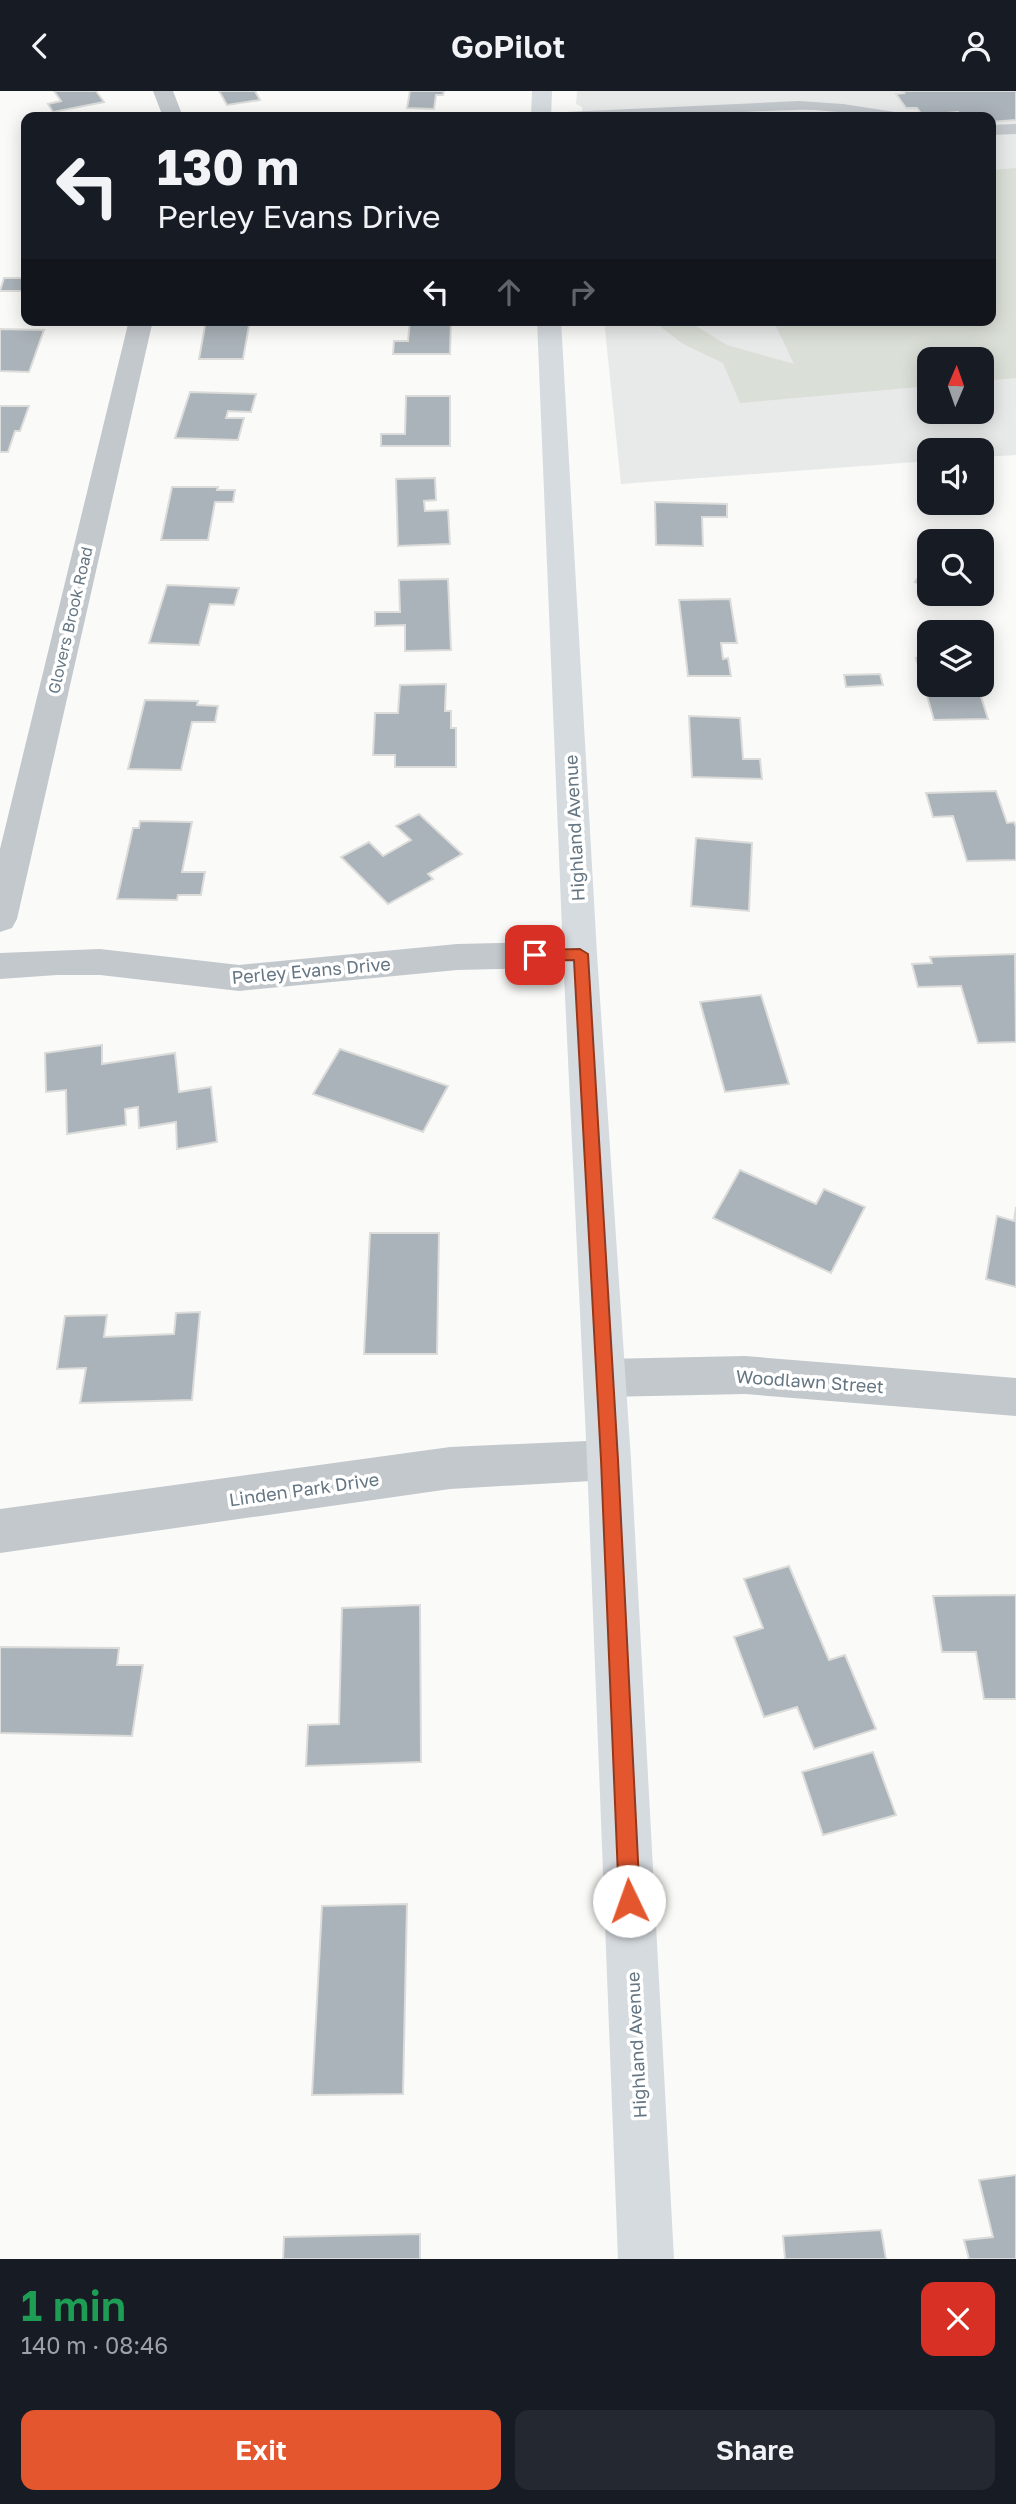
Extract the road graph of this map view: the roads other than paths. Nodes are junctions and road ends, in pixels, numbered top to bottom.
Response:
1 (163, 91) edge
2 (542, 91) edge
3 (816, 98) edge
4 (171, 112) edge
5 (541, 112) edge
6 (646, 112) edge
7 (874, 112) edge
8 (1016, 129) edge
9 (996, 130) edge
10 (140, 326) edge
11 (549, 326) edge
12 (0, 919) edge
13 (580, 954) junction
14 (0, 966) edge
15 (604, 1378) junction
16 (1016, 1397) edge
17 (610, 1460) junction
18 (0, 1531) edge
19 (646, 2259) edge

1 - 4 street
2 - 5 street
3 - 6 lane
3 - 7 lane
8 - 9 lane
10 - 12 street, Glovers Brook Road
11 - 13 street, Highland Avenue
13 - 14 street, Perley Evans Drive
13 - 15 street, Highland Avenue
15 - 16 street, Woodlawn Street
15 - 17 street, Highland Avenue
17 - 18 street, Linden Park Drive
17 - 19 street, Highland Avenue

